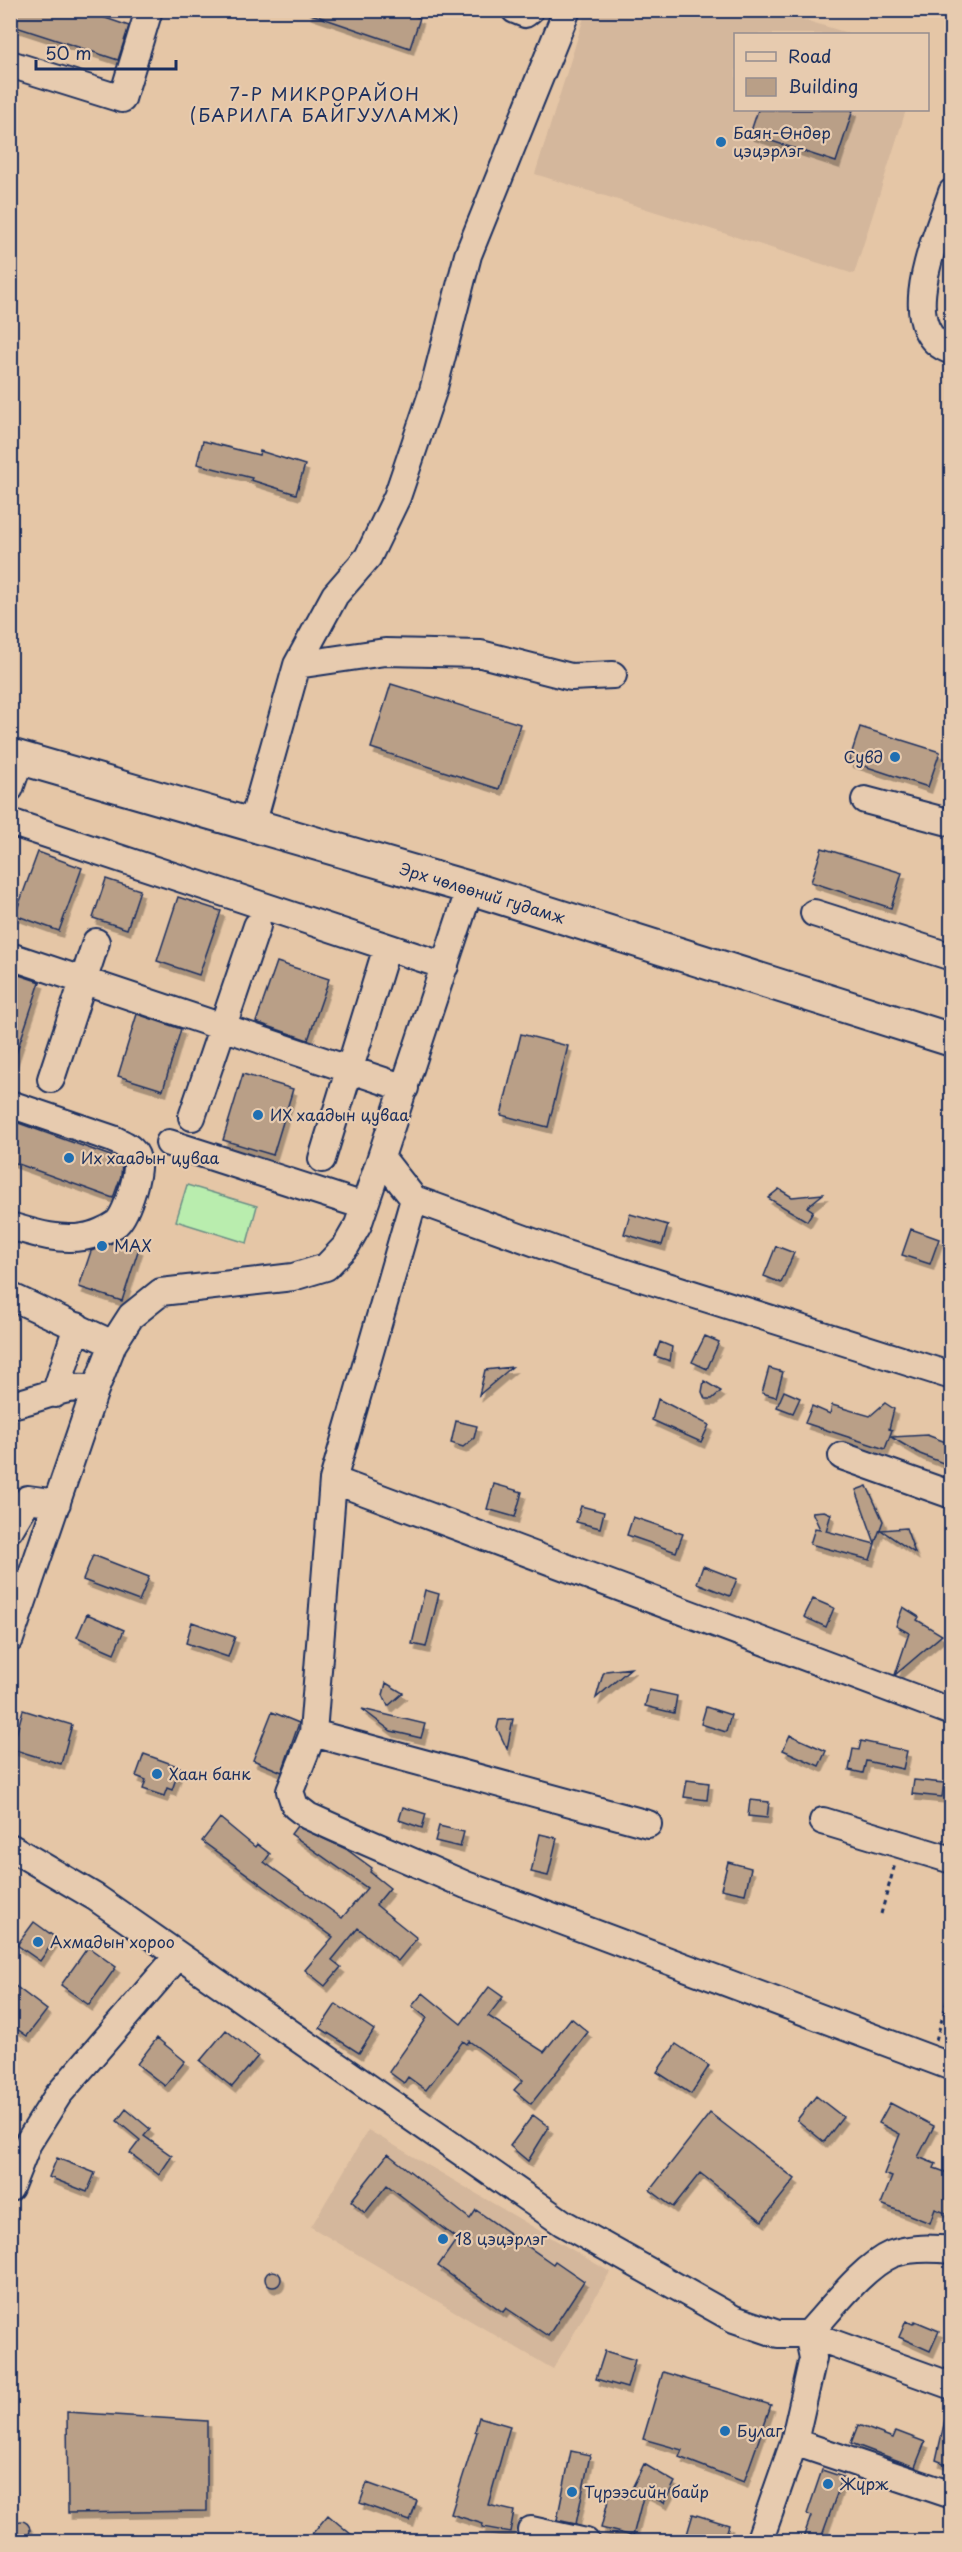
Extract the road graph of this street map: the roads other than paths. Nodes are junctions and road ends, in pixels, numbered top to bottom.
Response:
1 (150, 10) edge
2 (515, 10) edge
3 (530, 10) edge
4 (567, 10) edge
5 (10, 64) edge
6 (951, 192) edge
7 (951, 351) edge
8 (297, 665) junction
9 (613, 675) dead end
10 (14, 767) edge
11 (865, 800) dead end
12 (10, 822) edge
13 (951, 824) edge
14 (252, 825) junction
15 (470, 888) junction
16 (814, 913) dead end
17 (257, 926) dead end
18 (96, 942) dead end
19 (387, 947) junction
20 (10, 956) edge
21 (951, 957) edge
22 (445, 966) junction
23 (83, 982) junction
24 (221, 1028) junction
25 (951, 1040) edge
26 (350, 1071) junction
27 (51, 1078) dead end
28 (405, 1088) junction
29 (10, 1104) edge
30 (192, 1117) dead end
31 (169, 1143) dead end
32 (381, 1157) junction
33 (322, 1159) dead end
34 (414, 1199) junction
35 (364, 1206) junction
36 (10, 1226) edge
37 (10, 1296) edge
38 (77, 1326) junction
39 (113, 1344) junction
40 (951, 1376) edge
41 (95, 1390) junction
42 (55, 1394) junction
43 (10, 1405) edge
44 (842, 1456) dead end
45 (333, 1480) junction
46 (19, 1495) edge
47 (951, 1495) edge
48 (57, 1503) junction
49 (10, 1529) edge
50 (10, 1639) edge
51 (951, 1712) edge
52 (313, 1733) junction
53 (822, 1821) dead end
54 (648, 1824) dead end
55 (10, 1847) edge
56 (951, 1860) edge
57 (177, 1957) junction
58 (951, 2067) edge
59 (10, 2188) edge
60 (951, 2250) edge
61 (808, 2334) junction
62 (951, 2386) edge
63 (794, 2442) junction
64 (951, 2495) edge
65 (531, 2530) dead end
66 (586, 2541) edge
67 (759, 2541) edge

1 - 5 street
2 - 3 street
4 - 8 street
6 - 7 street
8 - 9 street
8 - 14 street
10 - 14 main road, Эрх чөлөөний гудамж
11 - 13 street
12 - 19 street
14 - 15 main road, Эрх чөлөөний гудамж
15 - 22 street
15 - 25 main road, Эрх чөлөөний гудамж
16 - 21 street
17 - 24 street
18 - 23 street
19 - 22 street
19 - 26 street
20 - 23 street
22 - 28 street
23 - 24 street
23 - 27 street
24 - 26 street
24 - 30 street
26 - 28 street
26 - 33 street
28 - 32 street
29 - 36 street
31 - 35 street
32 - 34 street
32 - 35 street
34 - 40 street
34 - 45 street
35 - 39 street
37 - 38 street
38 - 39 street
38 - 42 street
39 - 41 street
41 - 42 street
41 - 48 street
42 - 43 street
44 - 47 street
45 - 51 street
45 - 52 street
46 - 48 street
46 - 49 street
48 - 50 street
52 - 54 street
52 - 58 street
53 - 56 street
55 - 57 street
57 - 59 street
57 - 61 street
60 - 61 street
61 - 62 street
61 - 63 street
63 - 64 street
63 - 67 street
65 - 66 street

